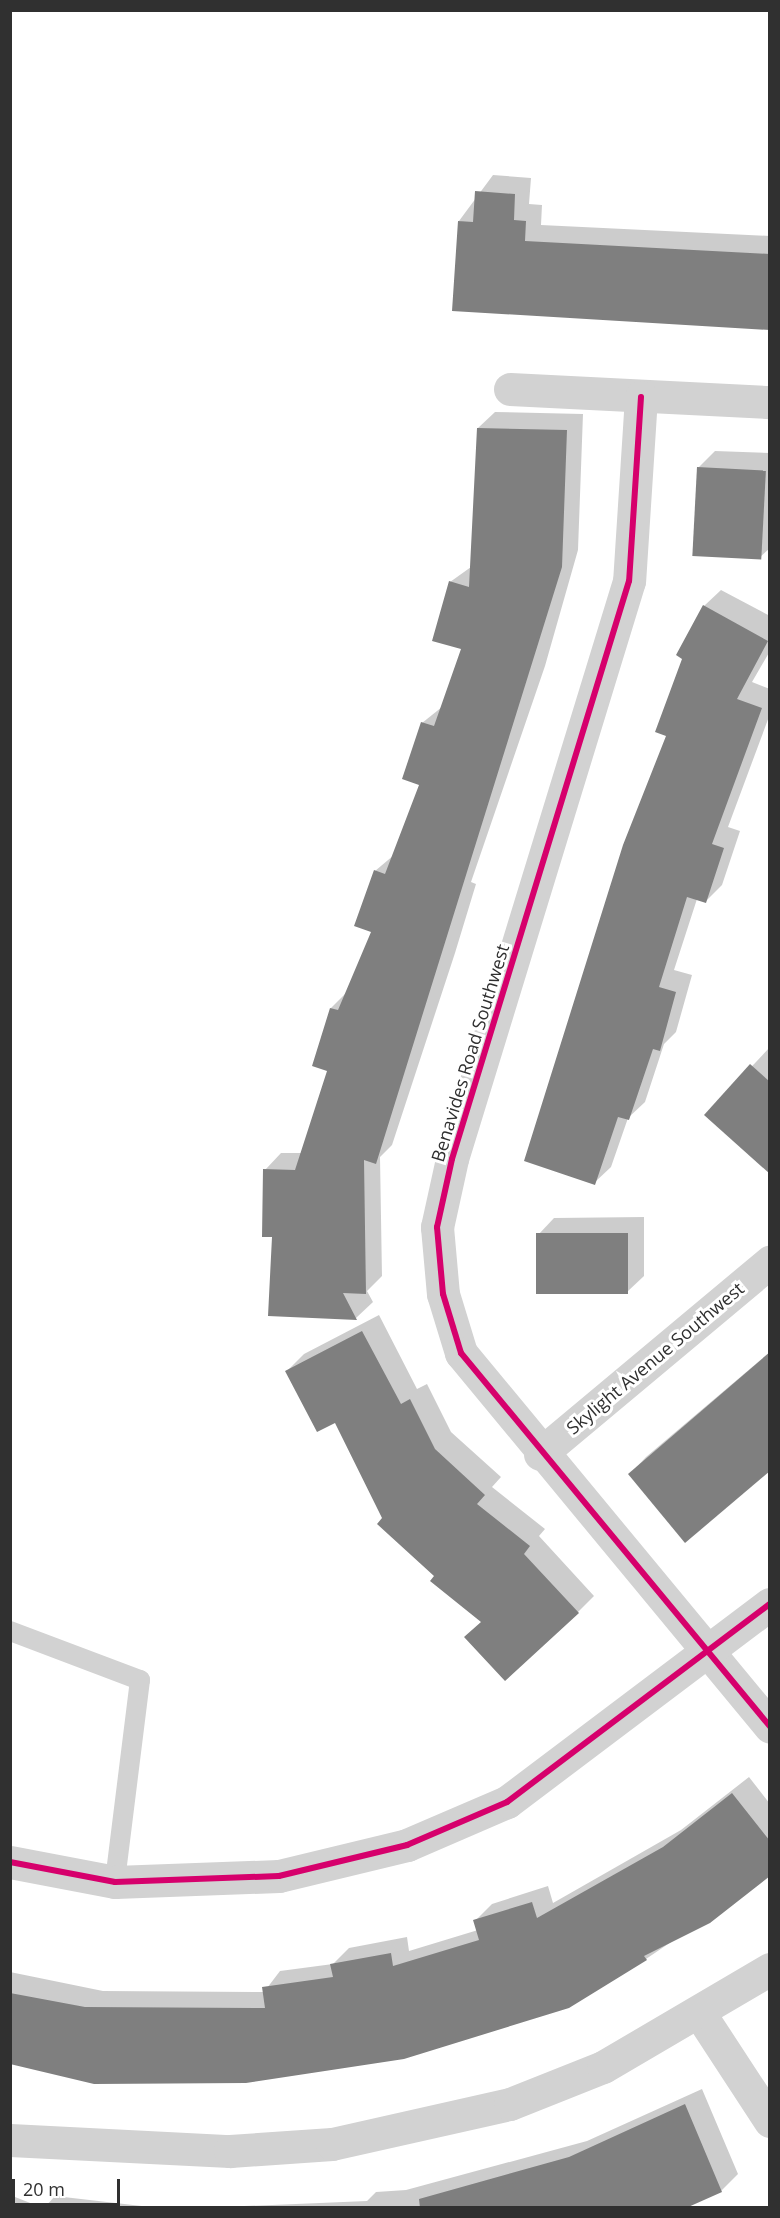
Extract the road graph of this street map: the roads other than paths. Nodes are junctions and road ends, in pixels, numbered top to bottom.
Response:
1 (510, 389) dead end
2 (641, 397) junction
3 (770, 402) edge
4 (770, 1262) edge
5 (540, 1454) junction
6 (770, 1604) edge
7 (10, 1631) edge
8 (709, 1654) junction
9 (770, 1727) edge
10 (10, 1862) edge
11 (115, 1882) junction
12 (770, 1969) edge
13 (700, 2014) junction
14 (770, 2121) edge
15 (10, 2140) edge

1 - 2 street
2 - 3 street
2 - 5 street, Benavides Road Southwest
4 - 5 street, Skylight Avenue Southwest
5 - 8 street, Benavides Road Southwest
6 - 8 street
7 - 11 lane
8 - 9 street, Benavides Road Southwest
8 - 11 street
10 - 11 street
12 - 13 street
13 - 14 street
13 - 15 street

